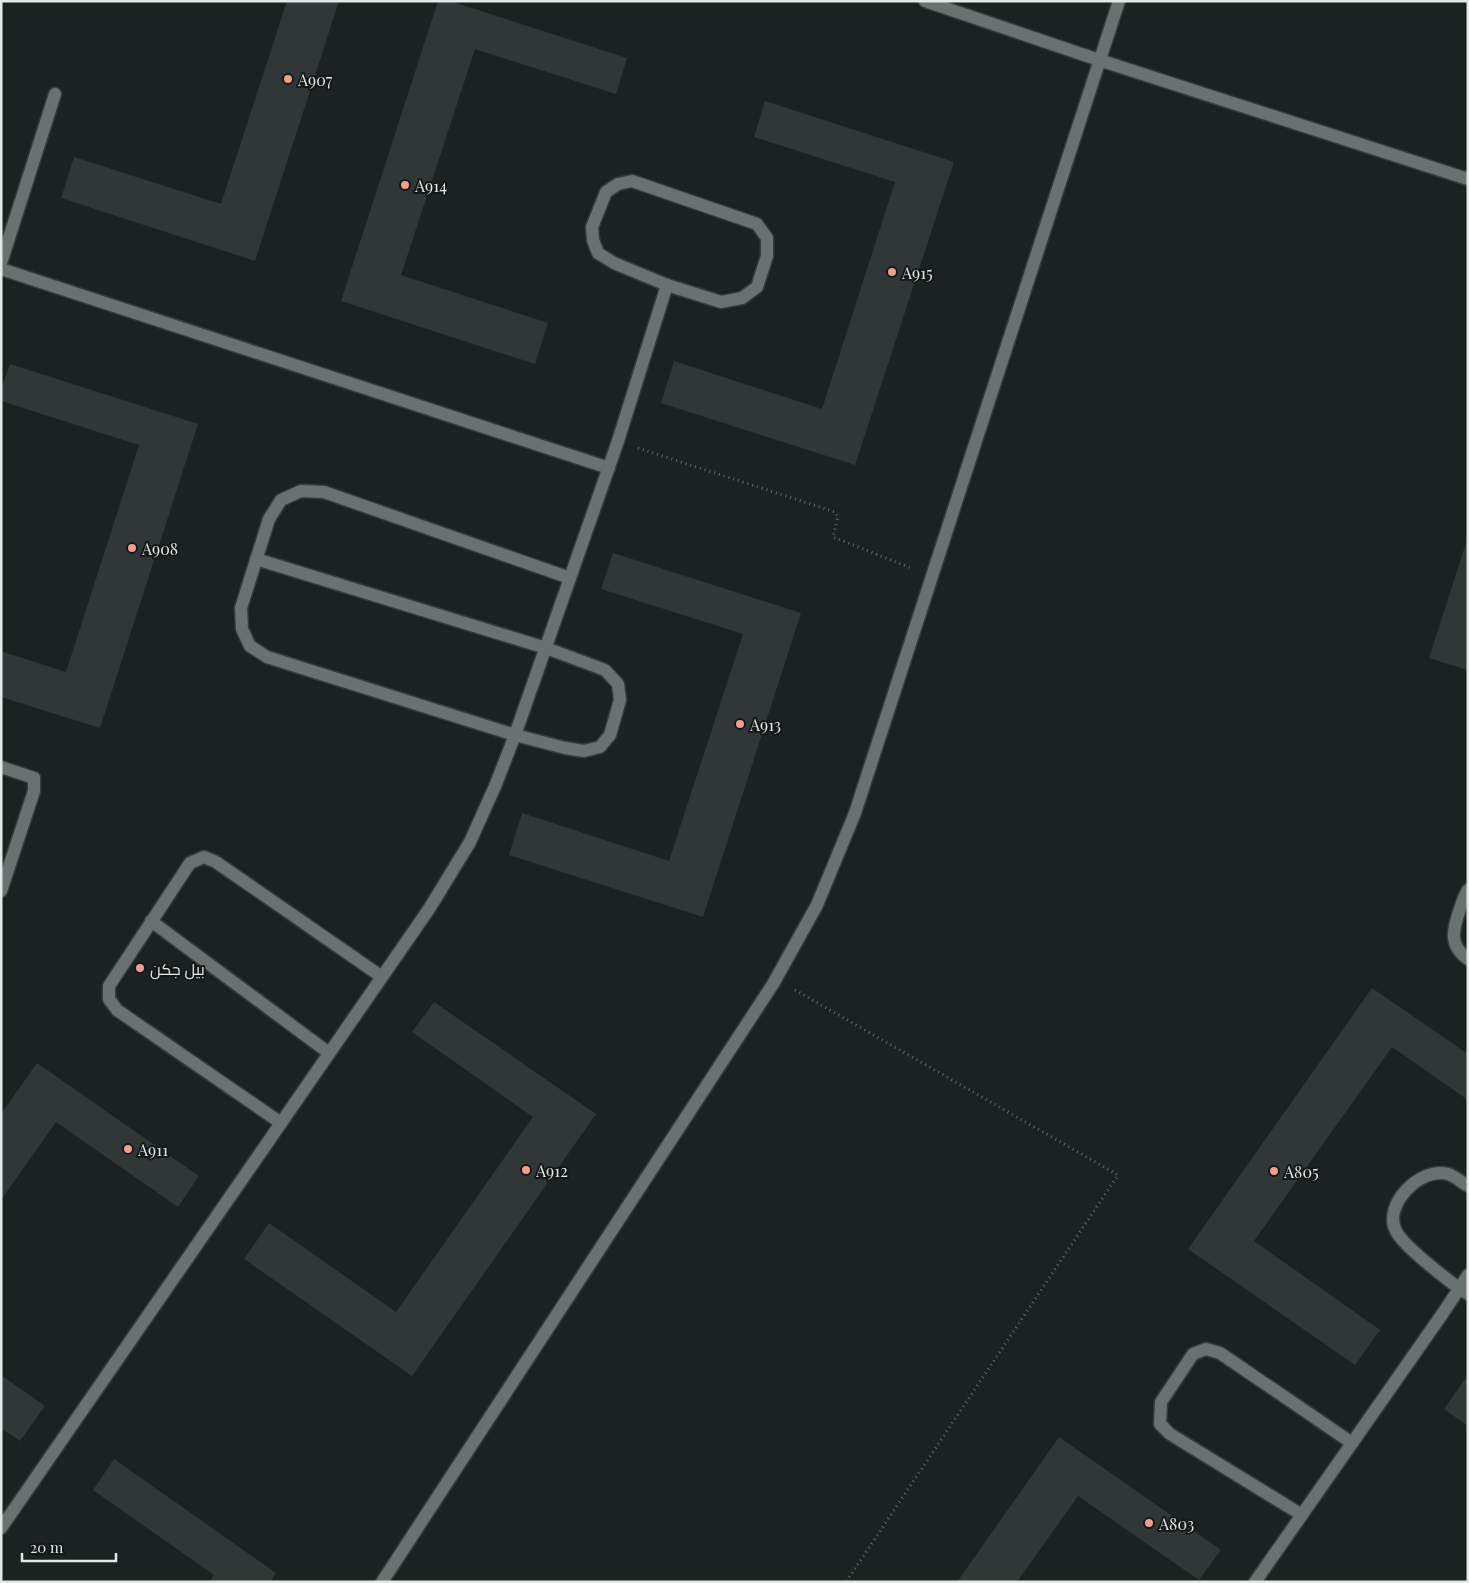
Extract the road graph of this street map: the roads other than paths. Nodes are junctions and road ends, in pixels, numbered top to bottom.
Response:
1 (925, 1) edge
2 (1119, 1) edge
3 (1099, 60) junction
4 (55, 94) dead end
5 (1468, 179) edge
6 (1, 263) edge
7 (1, 269) edge
8 (667, 285) junction
9 (609, 468) junction
10 (256, 559) junction
11 (570, 578) junction
12 (546, 648) junction
13 (515, 735) junction
14 (1, 767) edge
15 (6, 857) edge
16 (1468, 890) edge
17 (1, 891) edge
18 (151, 922) junction
19 (1468, 959) edge
20 (382, 977) junction
21 (329, 1053) junction
22 (281, 1123) junction
23 (1468, 1186) edge
24 (1468, 1275) edge
25 (1463, 1291) edge
26 (1352, 1443) junction
27 (6, 1512) edge
28 (1302, 1516) junction
29 (1, 1528) edge
30 (382, 1582) edge
31 (1255, 1582) edge

1 - 3 street
2 - 3 street
3 - 5 street
3 - 30 street
4 - 6 street
7 - 9 street
8 - 8 street
8 - 9 street
9 - 11 street
10 - 11 street
10 - 12 street
10 - 13 street
11 - 12 street
12 - 13 street
12 - 13 street
13 - 20 street
14 - 15 street
15 - 17 street
16 - 19 street
18 - 20 street
18 - 21 street
18 - 22 street
20 - 21 street
21 - 22 street
22 - 27 street
23 - 25 street
24 - 25 street
25 - 26 street
26 - 28 street
26 - 28 street
27 - 29 street
28 - 31 street

